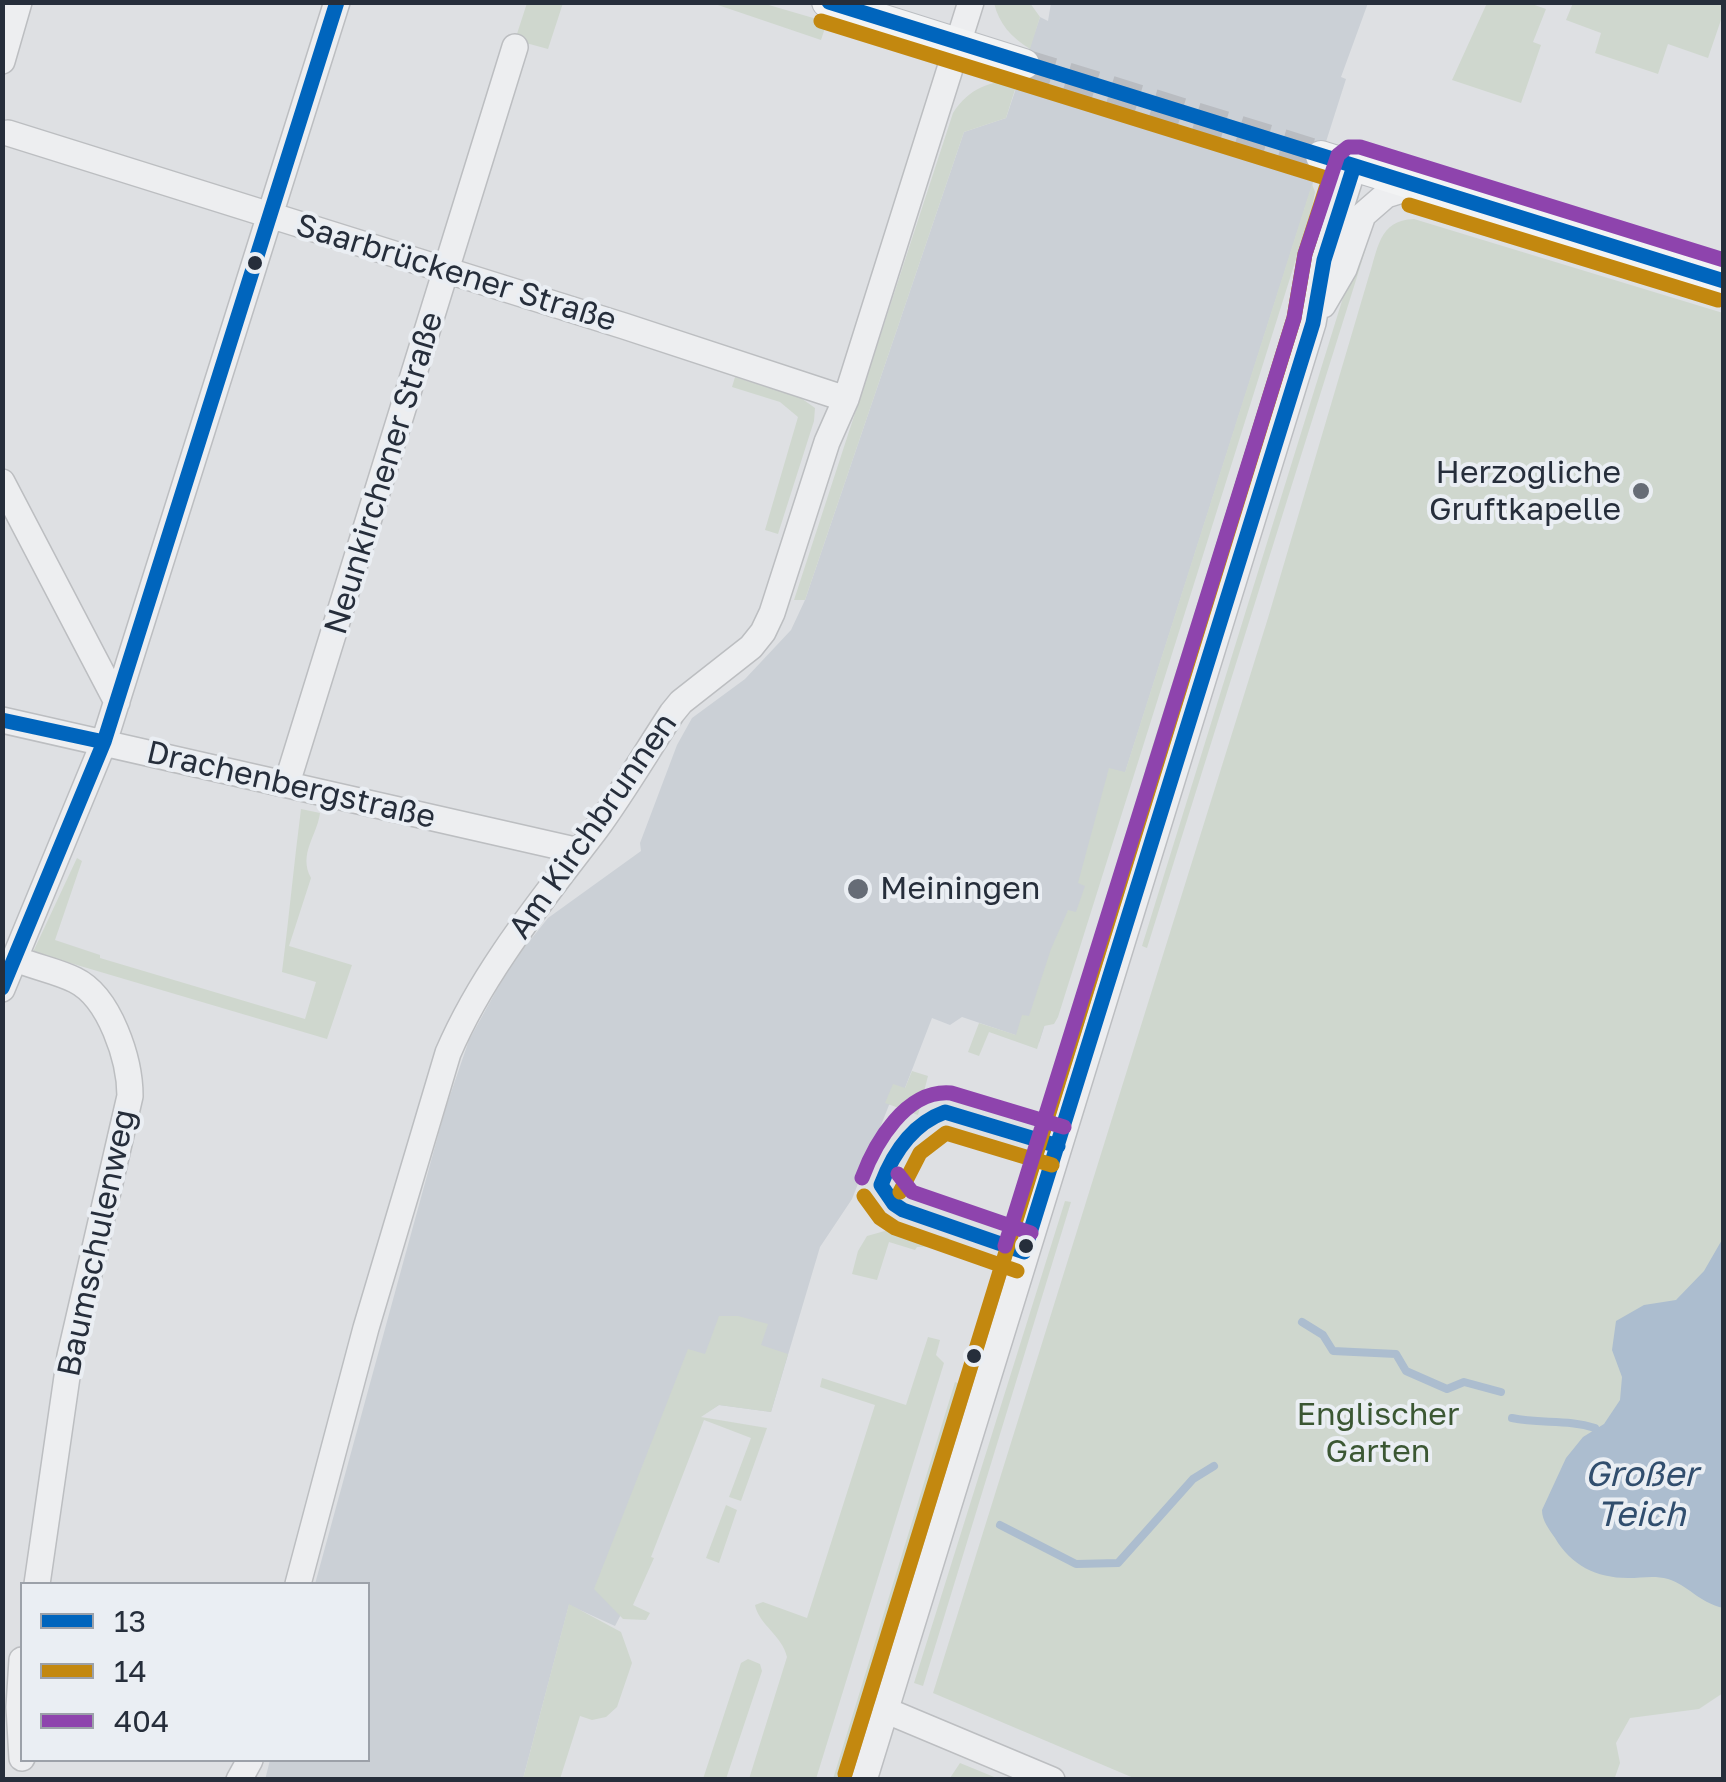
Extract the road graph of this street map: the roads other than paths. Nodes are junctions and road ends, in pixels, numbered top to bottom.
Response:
1 (19, 2) edge
2 (337, 2) edge
3 (827, 2) edge
4 (971, 2) edge
5 (960, 43) junction
6 (514, 47) dead end
7 (2, 61) edge
8 (1024, 64) tunnel mouth
9 (4, 137) edge
10 (1321, 156) tunnel mouth
11 (1354, 166) junction
12 (1415, 186) junction
13 (270, 215) junction
14 (446, 271) junction
15 (1724, 280) edge
16 (1313, 322) junction
17 (846, 399) junction
18 (2, 482) edge
19 (117, 702) junction
20 (2, 720) edge
21 (104, 742) junction
22 (287, 783) junction
23 (579, 851) junction
24 (16, 959) junction
25 (2, 989) edge
26 (38, 1582) edge
27 (299, 1582) edge
28 (20, 1691) edge
29 (885, 1710) junction
30 (20, 1724) edge
31 (864, 1780) edge
32 (1052, 1780) edge

1 - 7 street
2 - 13 street
3 - 5 main road
4 - 5 street, Am Kirchbrunnen
5 - 8 main road
5 - 17 street, Am Kirchbrunnen
6 - 14 street, Neunkirchener Straße
9 - 13 street, Saarbrückener Straße
10 - 11 main road
11 - 12 main road
11 - 16 street
12 - 15 main road
12 - 16 street
13 - 14 street, Saarbrückener Straße
13 - 19 street
14 - 17 street, Saarbrückener Straße
14 - 22 street, Neunkirchener Straße
16 - 29 street
17 - 23 street, Am Kirchbrunnen
18 - 19 street
19 - 21 street
20 - 21 street, Drachenbergstraße
21 - 22 street, Drachenbergstraße
21 - 24 street
22 - 23 street, Drachenbergstraße
23 - 27 street, Am Kirchbrunnen
24 - 25 street
24 - 26 street, Baumschulenweg
28 - 30 street
29 - 31 street
29 - 32 street

